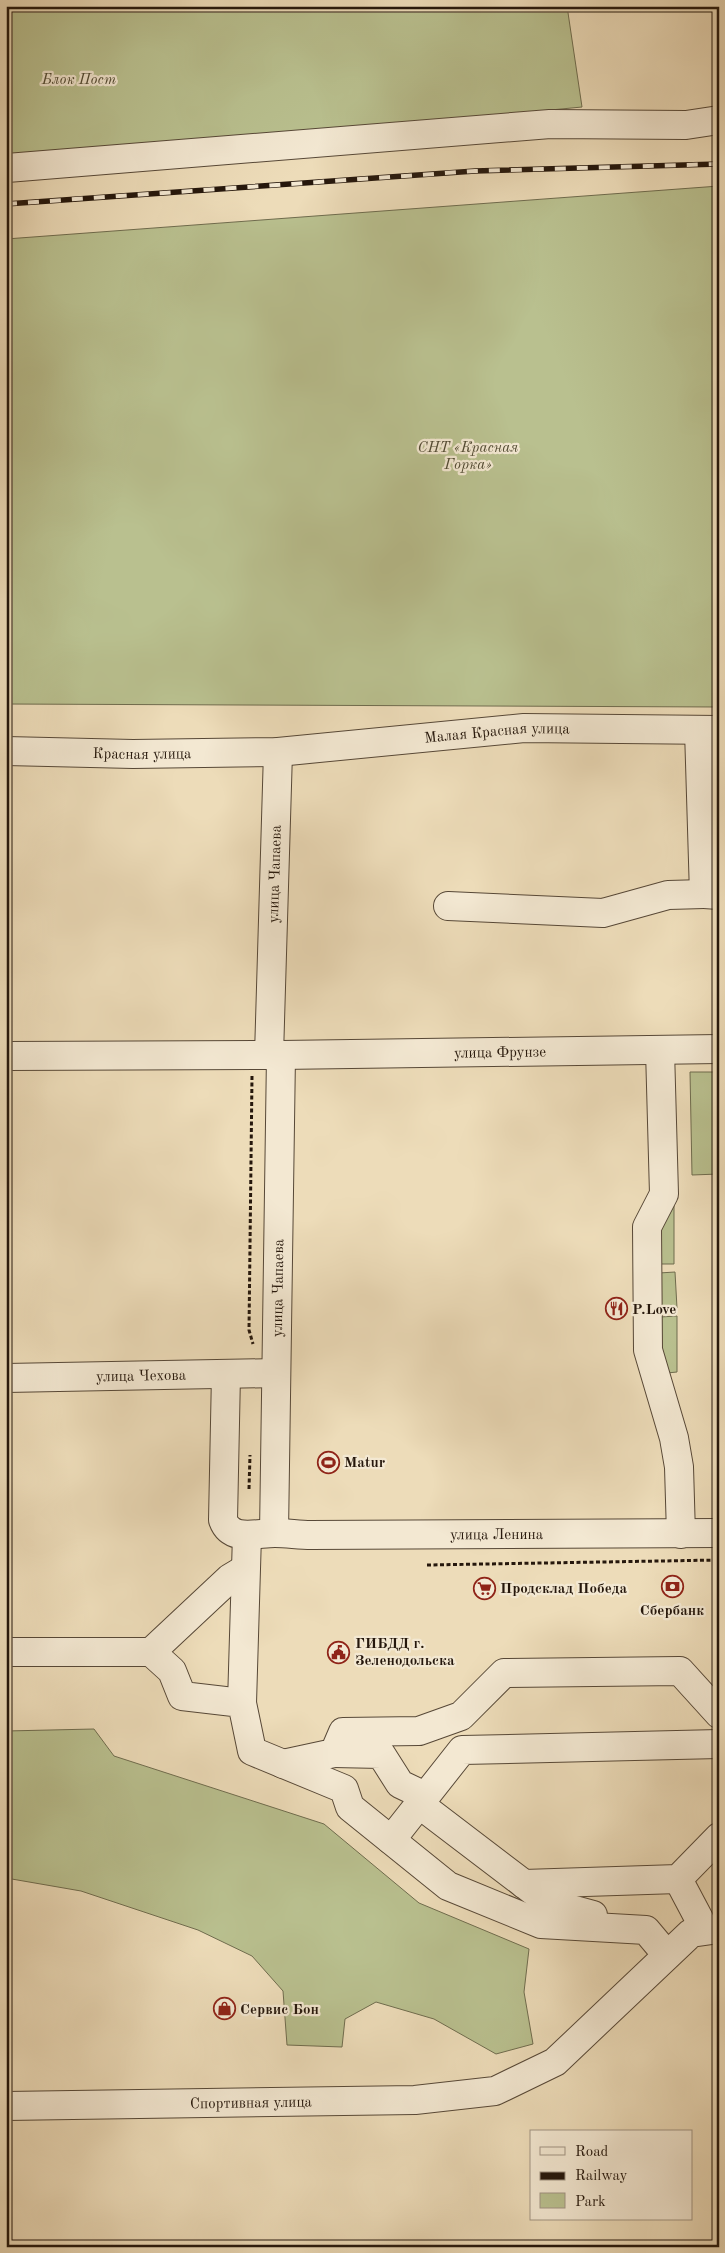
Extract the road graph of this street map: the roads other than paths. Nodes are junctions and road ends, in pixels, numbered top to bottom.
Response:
1 (719, 120) edge
2 (6, 166) edge
3 (709, 730) edge
4 (6, 751) edge
5 (278, 752) junction
6 (711, 894) edge
7 (448, 906) dead end
8 (660, 1050) junction
9 (719, 1050) edge
10 (275, 1055) junction
11 (6, 1056) edge
12 (265, 1373) junction
13 (226, 1374) junction
14 (6, 1378) edge
15 (274, 1533) junction
16 (719, 1533) edge
17 (681, 1534) junction
18 (247, 1536) junction
19 (245, 1569) junction
20 (6, 1652) edge
21 (150, 1652) junction
22 (242, 1703) junction
23 (719, 1714) edge
24 (440, 1723) junction
25 (719, 1744) edge
26 (462, 1750) junction
27 (334, 1753) junction
28 (283, 1764) junction
29 (422, 1800) junction
30 (719, 1837) edge
31 (391, 1840) junction
32 (678, 1880) junction
33 (524, 1884) junction
34 (712, 1929) edge
35 (646, 1930) junction
36 (668, 1955) junction
37 (6, 2106) edge

1 - 2 street
3 - 5 street, Малая Красная улица
3 - 6 street
4 - 5 street, Красная улица
5 - 10 street, улица Чапаева
6 - 7 street
8 - 9 street, улица Фрунзе
8 - 10 street, улица Фрунзе
8 - 17 street
10 - 11 street
10 - 12 street, улица Чапаева
12 - 13 street, улица Чехова
12 - 15 street, улица Чапаева
13 - 14 street, улица Чехова
13 - 18 street
15 - 17 street, улица Ленина
15 - 18 street, улица Ленина
16 - 17 street, улица Ленина
18 - 19 street
19 - 21 street
19 - 22 street
20 - 21 street
21 - 22 street
22 - 28 street
23 - 24 street
24 - 26 street
24 - 27 street
25 - 26 street
26 - 29 street
27 - 28 street
27 - 29 street
28 - 31 street
29 - 31 street
29 - 33 street
30 - 32 street
31 - 35 street
32 - 33 street
32 - 34 street
33 - 35 street
34 - 36 street
35 - 36 street
36 - 37 street, Спортивная улица

